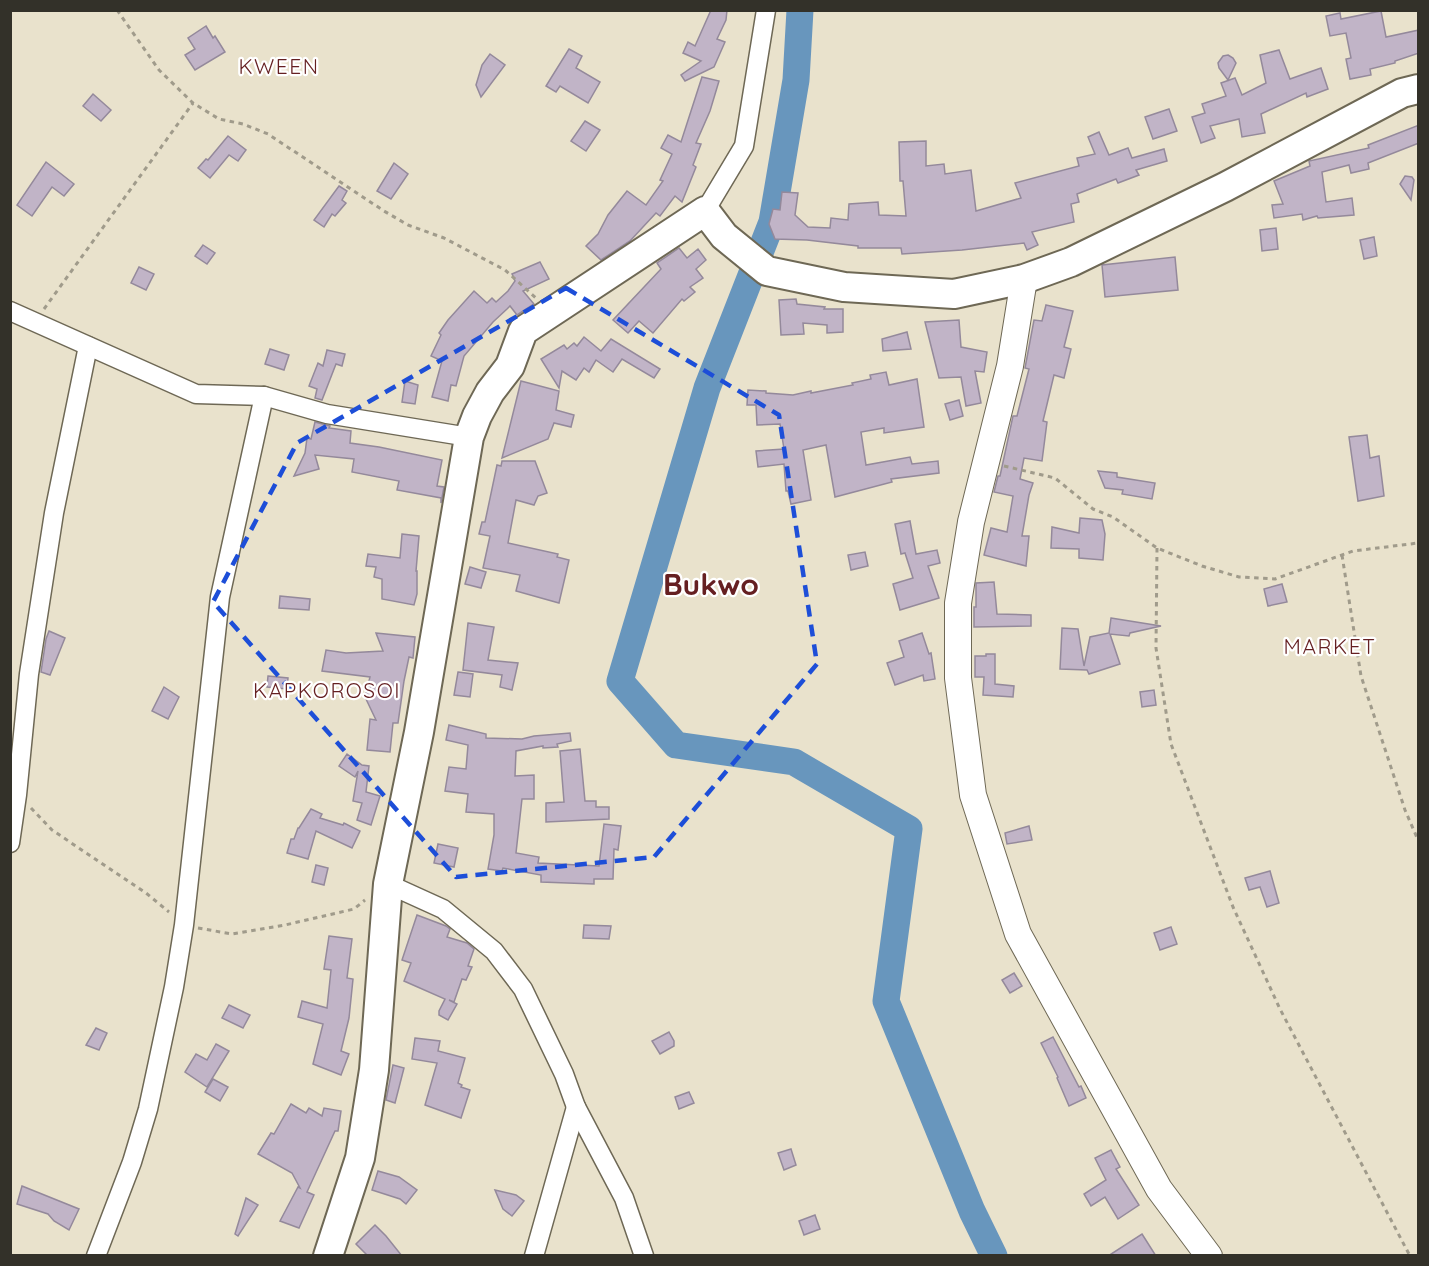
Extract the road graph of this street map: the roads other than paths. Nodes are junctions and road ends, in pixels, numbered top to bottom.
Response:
1 (765, 10) edge
2 (1419, 89) edge
3 (705, 211) junction
4 (1024, 279) junction
5 (10, 311) edge
6 (88, 346) junction
7 (264, 396) junction
8 (469, 437) junction
9 (10, 843) edge
10 (388, 884) junction
11 (576, 1107) junction
12 (96, 1256) edge
13 (328, 1256) edge
14 (534, 1256) edge
15 (644, 1256) edge
16 (1209, 1256) edge

1 - 3 street
2 - 4 main road
3 - 4 main road
3 - 8 main road
4 - 16 main road
5 - 6 street
6 - 7 street
6 - 9 street
7 - 8 street
7 - 12 street
8 - 10 main road
10 - 11 street
10 - 13 main road
11 - 14 street
11 - 15 street

